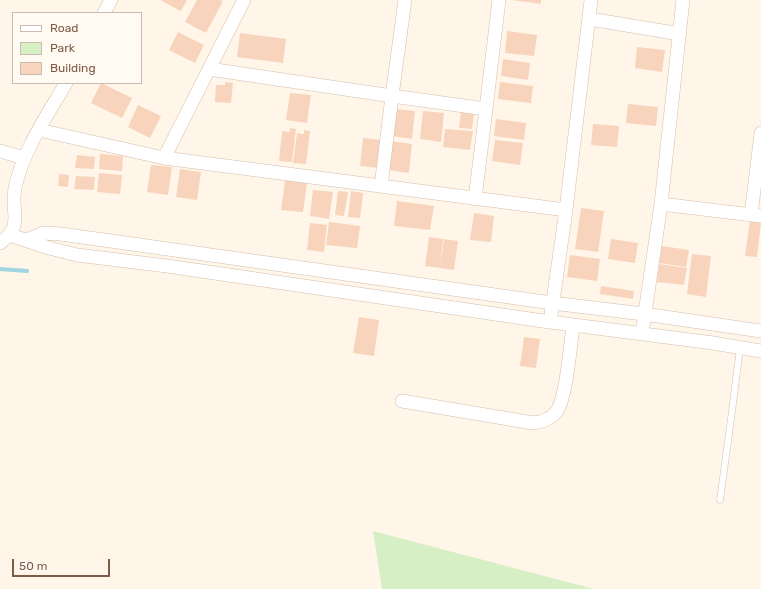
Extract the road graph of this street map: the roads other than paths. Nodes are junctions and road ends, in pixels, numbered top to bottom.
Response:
1 (111, 0) edge
2 (244, 0) edge
3 (405, 0) edge
4 (499, 0) edge
5 (591, 0) edge
6 (684, 0) edge
7 (105, 12) edge
8 (590, 19) junction
9 (680, 34) junction
10 (209, 69) junction
11 (65, 84) edge
12 (392, 96) junction
13 (486, 109) junction
14 (39, 130) junction
15 (761, 133) edge
16 (0, 151) edge
17 (24, 158) junction
18 (164, 158) junction
19 (381, 186) junction
20 (475, 199) junction
21 (661, 204) junction
22 (566, 210) junction
23 (756, 216) edge
24 (5, 239) edge
25 (27, 240) junction
26 (552, 303) junction
27 (644, 314) junction
28 (550, 322) junction
29 (573, 325) junction
30 (761, 331) edge
31 (642, 333) junction
32 (740, 348) junction
33 (761, 351) edge
34 (402, 401) dead end
35 (720, 500) dead end

1 - 7 street
2 - 10 street
3 - 12 street
4 - 13 street
5 - 8 street
6 - 9 street
8 - 9 street
8 - 22 street
9 - 21 street
10 - 12 street
10 - 18 street
11 - 14 street
12 - 13 street
12 - 19 street
13 - 20 street
14 - 17 street
14 - 18 street
15 - 23 street
16 - 17 street
17 - 24 street
18 - 19 street
19 - 20 street
20 - 22 street
21 - 23 street
21 - 27 street
22 - 26 street
24 - 25 street
25 - 26 street
25 - 28 street
26 - 27 street
26 - 28 street
27 - 30 street
27 - 31 street
28 - 29 street
29 - 31 street
29 - 34 street
31 - 32 street
32 - 33 street
32 - 35 lane

